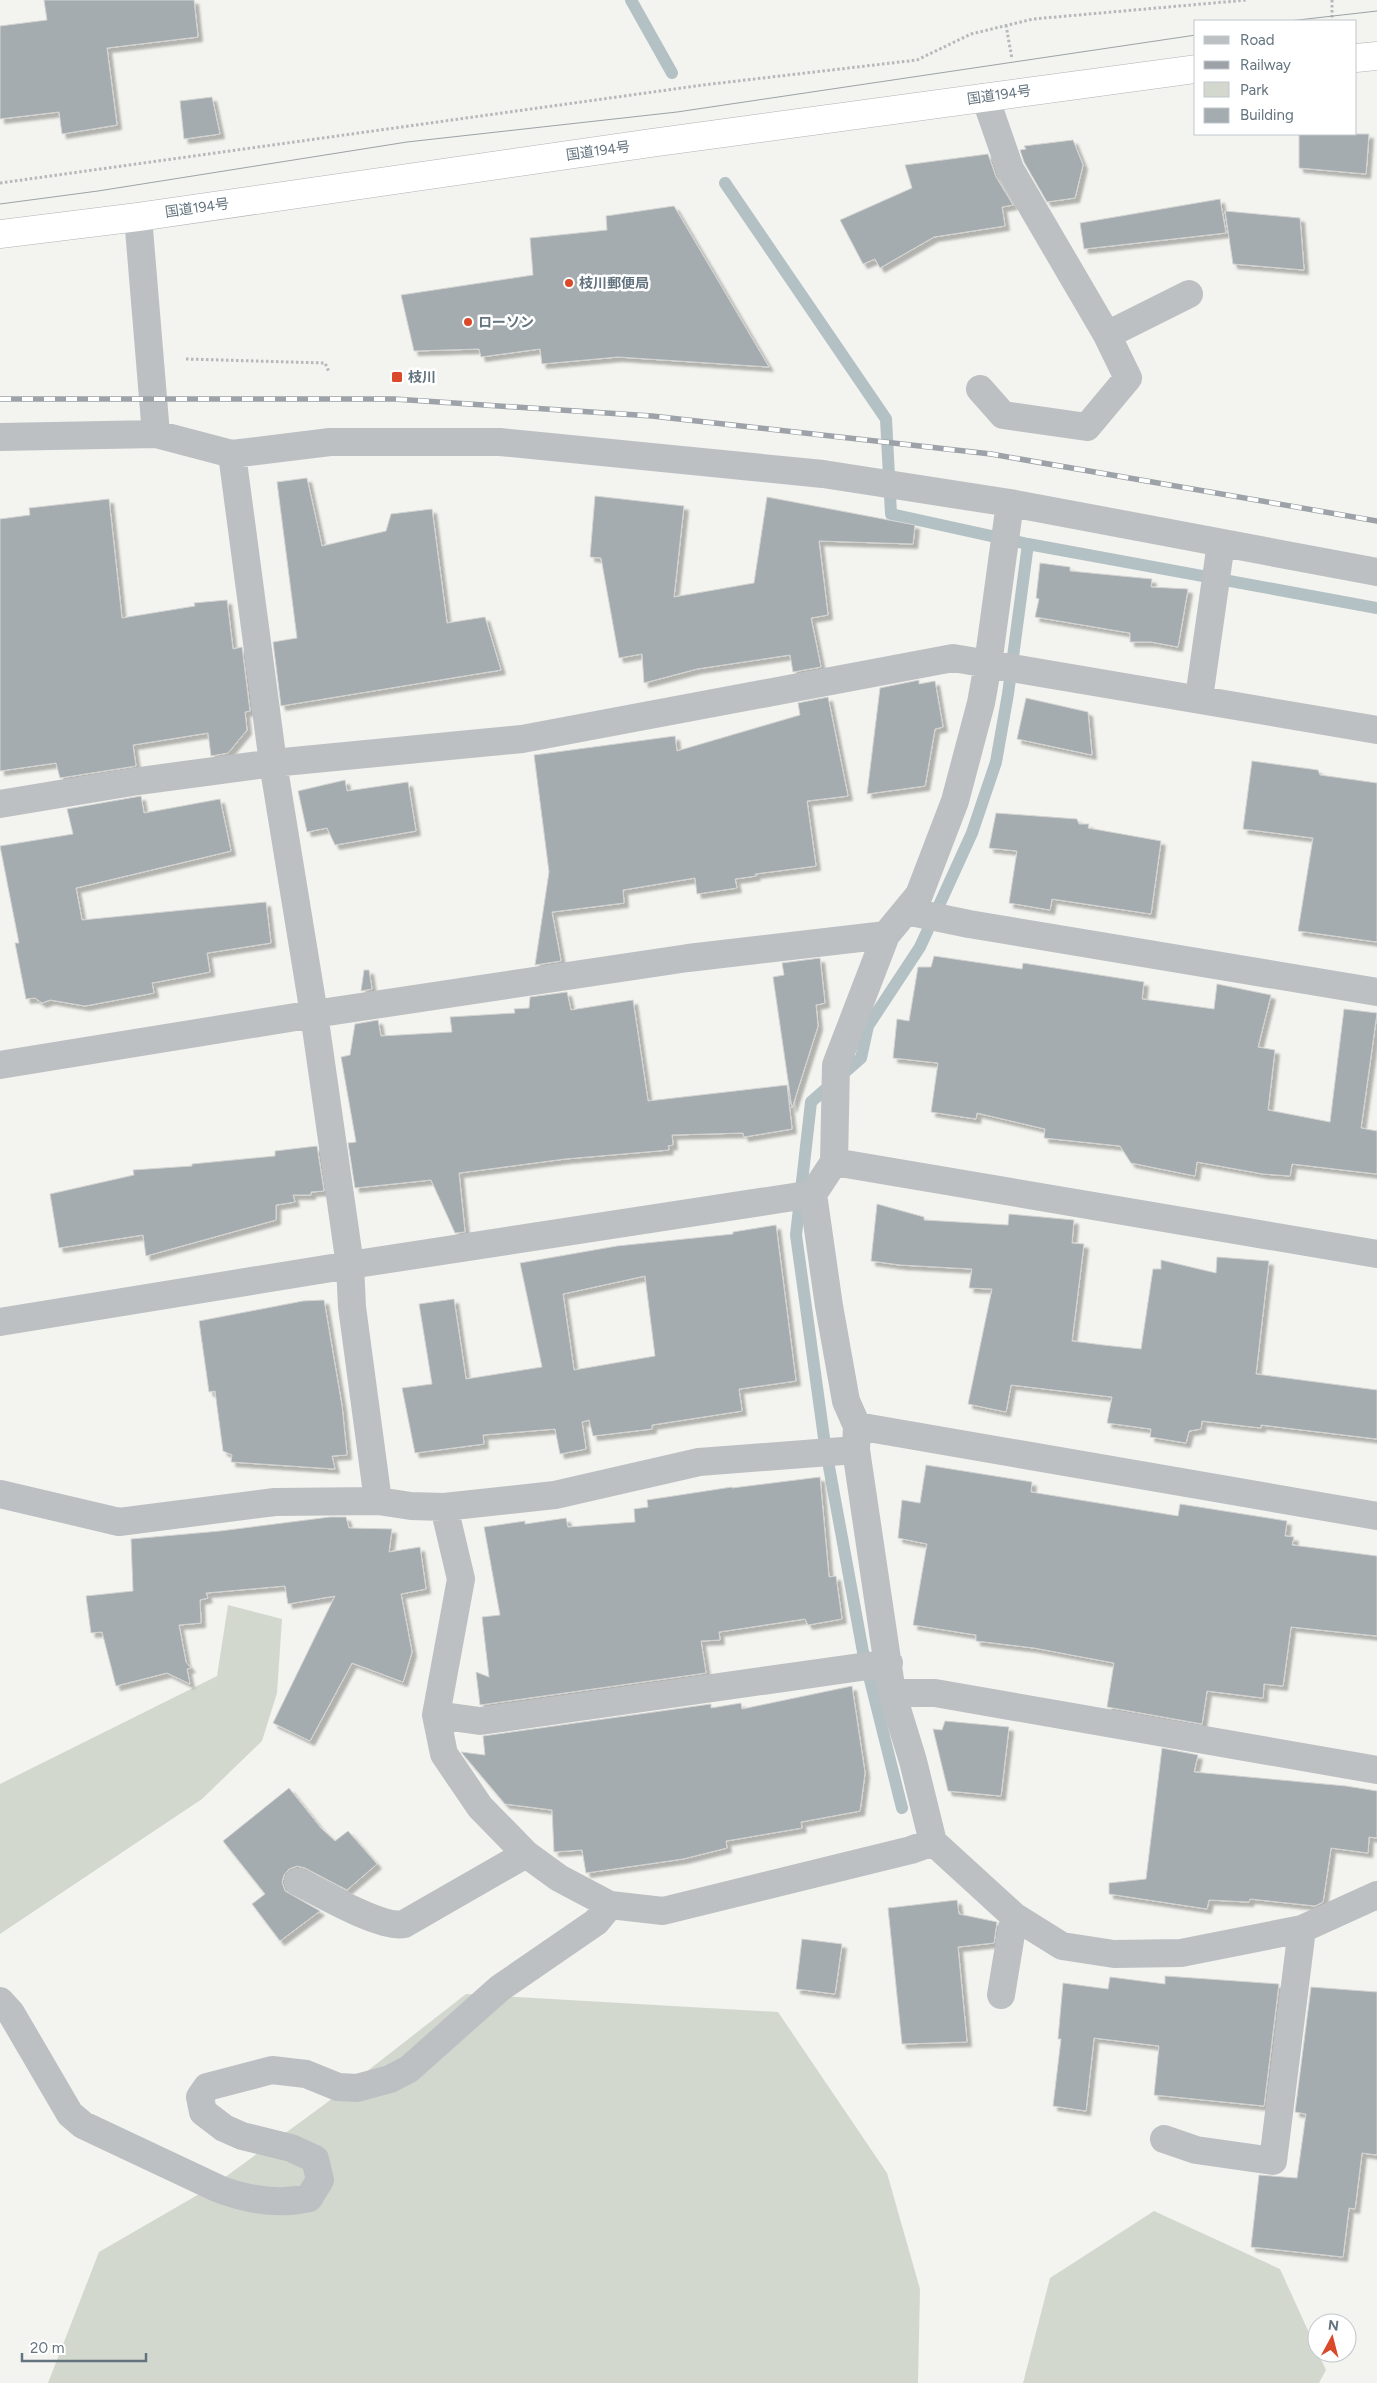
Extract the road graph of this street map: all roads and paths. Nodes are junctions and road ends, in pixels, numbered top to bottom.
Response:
1 (1247, 0) edge
2 (1332, 0) edge
3 (1332, 20) edge
4 (1377, 56) edge
5 (1357, 58) edge
6 (1194, 69) edge
7 (985, 97) junction
8 (0, 183) edge
9 (138, 217) junction
10 (0, 234) edge
11 (1189, 294) dead end
12 (1107, 335) junction
13 (149, 358) junction
14 (328, 372) dead end
15 (980, 390) dead end
16 (156, 434) junction
17 (0, 437) edge
18 (232, 454) junction
19 (1008, 512) junction
20 (1220, 552) junction
21 (1377, 572) edge
22 (988, 664) junction
23 (1199, 698) junction
24 (1377, 730) edge
25 (273, 763) junction
26 (0, 804) edge
27 (906, 911) junction
28 (886, 936) junction
29 (1377, 992) edge
30 (314, 1014) junction
31 (0, 1064) edge
32 (834, 1162) junction
33 (813, 1194) junction
34 (1377, 1254) edge
35 (350, 1265) junction
36 (0, 1322) edge
37 (856, 1438) junction
38 (0, 1494) edge
39 (378, 1501) junction
40 (444, 1508) junction
41 (1377, 1516) edge
42 (889, 1663) junction
43 (892, 1693) junction
44 (436, 1716) junction
45 (1377, 1770) edge
46 (933, 1842) junction
47 (526, 1854) junction
48 (298, 1882) dead end
49 (1377, 1895) edge
50 (610, 1906) junction
51 (1014, 1916) junction
52 (1302, 1929) junction
53 (1001, 1995) dead end
54 (0, 2002) edge
55 (1164, 2140) dead end

1 - 8 path
2 - 3 path
4 - 5 highway
6 - 7 highway, 国道194号
7 - 9 highway, 国道194号
7 - 12 street
9 - 10 highway, 国道194号
9 - 13 street
11 - 12 street
12 - 15 street
13 - 14 path
13 - 16 street
16 - 17 street
16 - 18 street
18 - 19 street
18 - 25 street
19 - 20 street
19 - 22 street
20 - 21 street
20 - 23 street
22 - 23 street
22 - 25 street
22 - 27 street
23 - 24 street
25 - 26 street
25 - 30 street
27 - 28 street
27 - 29 street
28 - 30 street
28 - 32 street
30 - 31 street
30 - 35 street
32 - 33 street
32 - 34 street
33 - 35 street
33 - 37 street
35 - 36 street
35 - 39 street
37 - 40 street
37 - 41 street
37 - 42 street
38 - 39 street
39 - 40 street
40 - 44 street
42 - 43 street
42 - 44 street
43 - 45 street
43 - 46 street
44 - 47 street
46 - 50 street
46 - 51 street
47 - 48 street
47 - 50 street
49 - 52 street
50 - 54 street
51 - 52 street
51 - 53 street
52 - 55 street

